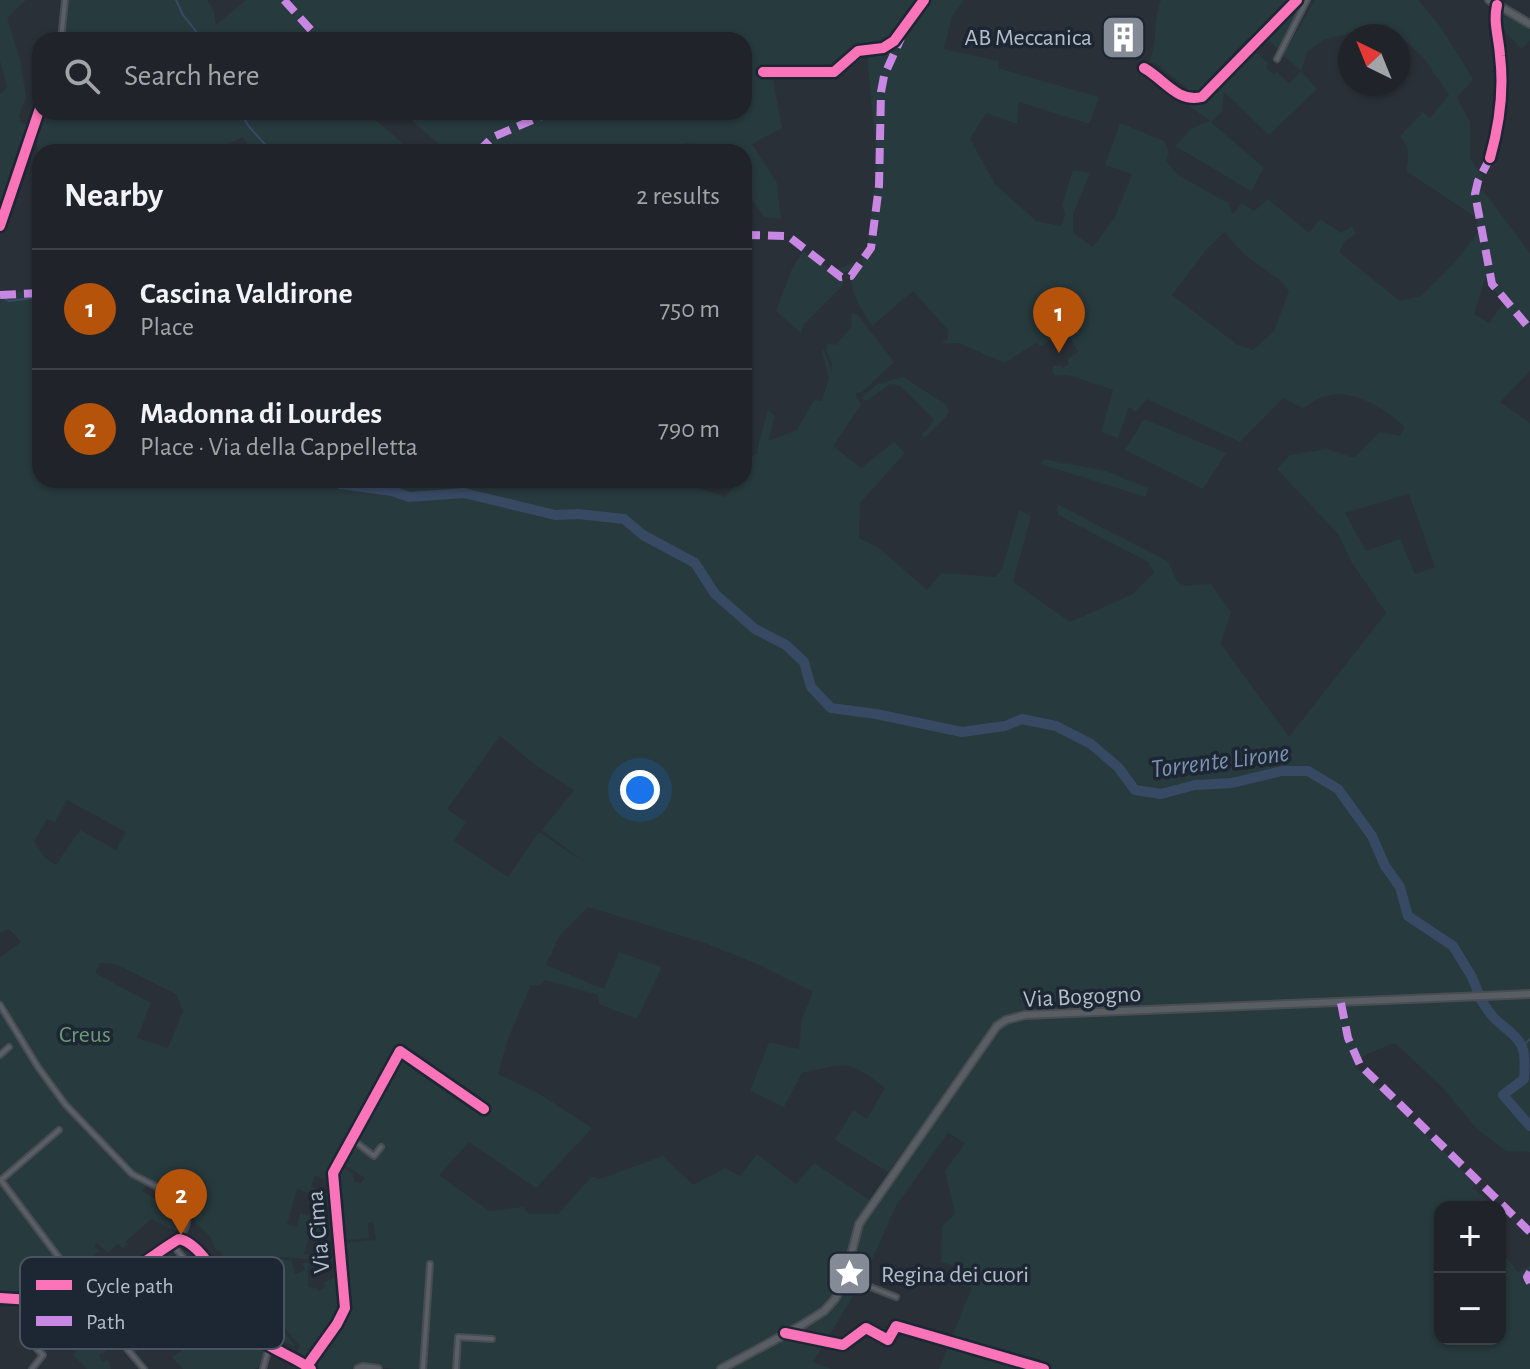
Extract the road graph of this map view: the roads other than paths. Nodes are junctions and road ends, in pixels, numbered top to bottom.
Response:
1 (65, 0) edge
2 (924, 0) edge
3 (1297, 0) edge
4 (1307, 0) edge
5 (1492, 2) edge
6 (1530, 24) edge
7 (62, 32) edge
8 (1277, 59) dead end
9 (1144, 68) dead end
10 (763, 72) dead end
11 (36, 120) edge
12 (1490, 158) dead end
13 (0, 226) edge
14 (1530, 994) edge
15 (0, 1005) edge
16 (9, 1047) dead end
17 (0, 1055) edge
18 (484, 1109) dead end
19 (59, 1130) dead end
20 (352, 1139) junction
21 (381, 1147) dead end
22 (0, 1180) edge
23 (179, 1239) junction
24 (171, 1243) junction
25 (58, 1257) edge
26 (150, 1257) edge
27 (183, 1257) edge
28 (201, 1257) edge
29 (430, 1264) dead end
30 (845, 1277) junction
31 (896, 1297) dead end
32 (0, 1298) edge
33 (20, 1300) edge
34 (785, 1333) junction
35 (492, 1339) dead end
36 (37, 1349) edge
37 (127, 1349) edge
38 (268, 1349) edge
39 (274, 1349) edge
40 (309, 1368) edge
41 (32, 1369) edge
42 (144, 1369) edge
43 (263, 1369) edge
44 (358, 1369) edge
45 (378, 1369) edge
46 (423, 1369) edge
47 (456, 1369) edge
48 (721, 1369) edge
49 (1044, 1369) edge

1 - 7 street
2 - 10 street
3 - 9 street
4 - 8 street
5 - 6 main road
5 - 12 street
11 - 13 street
14 - 30 main road, Via Bogogno
15 - 23 street
16 - 17 street
18 - 20 street, Via Cima
19 - 22 street
20 - 21 street
20 - 40 street, Via Cima
22 - 25 street
23 - 24 main road
23 - 28 main road
24 - 26 main road
24 - 27 street
29 - 46 street
30 - 31 street
30 - 34 main road, Via Bogogno
32 - 33 main road
34 - 48 main road, Via Bogogno
34 - 49 street
35 - 47 street
36 - 41 street
37 - 42 street
38 - 43 street
39 - 40 main road
44 - 45 main road

